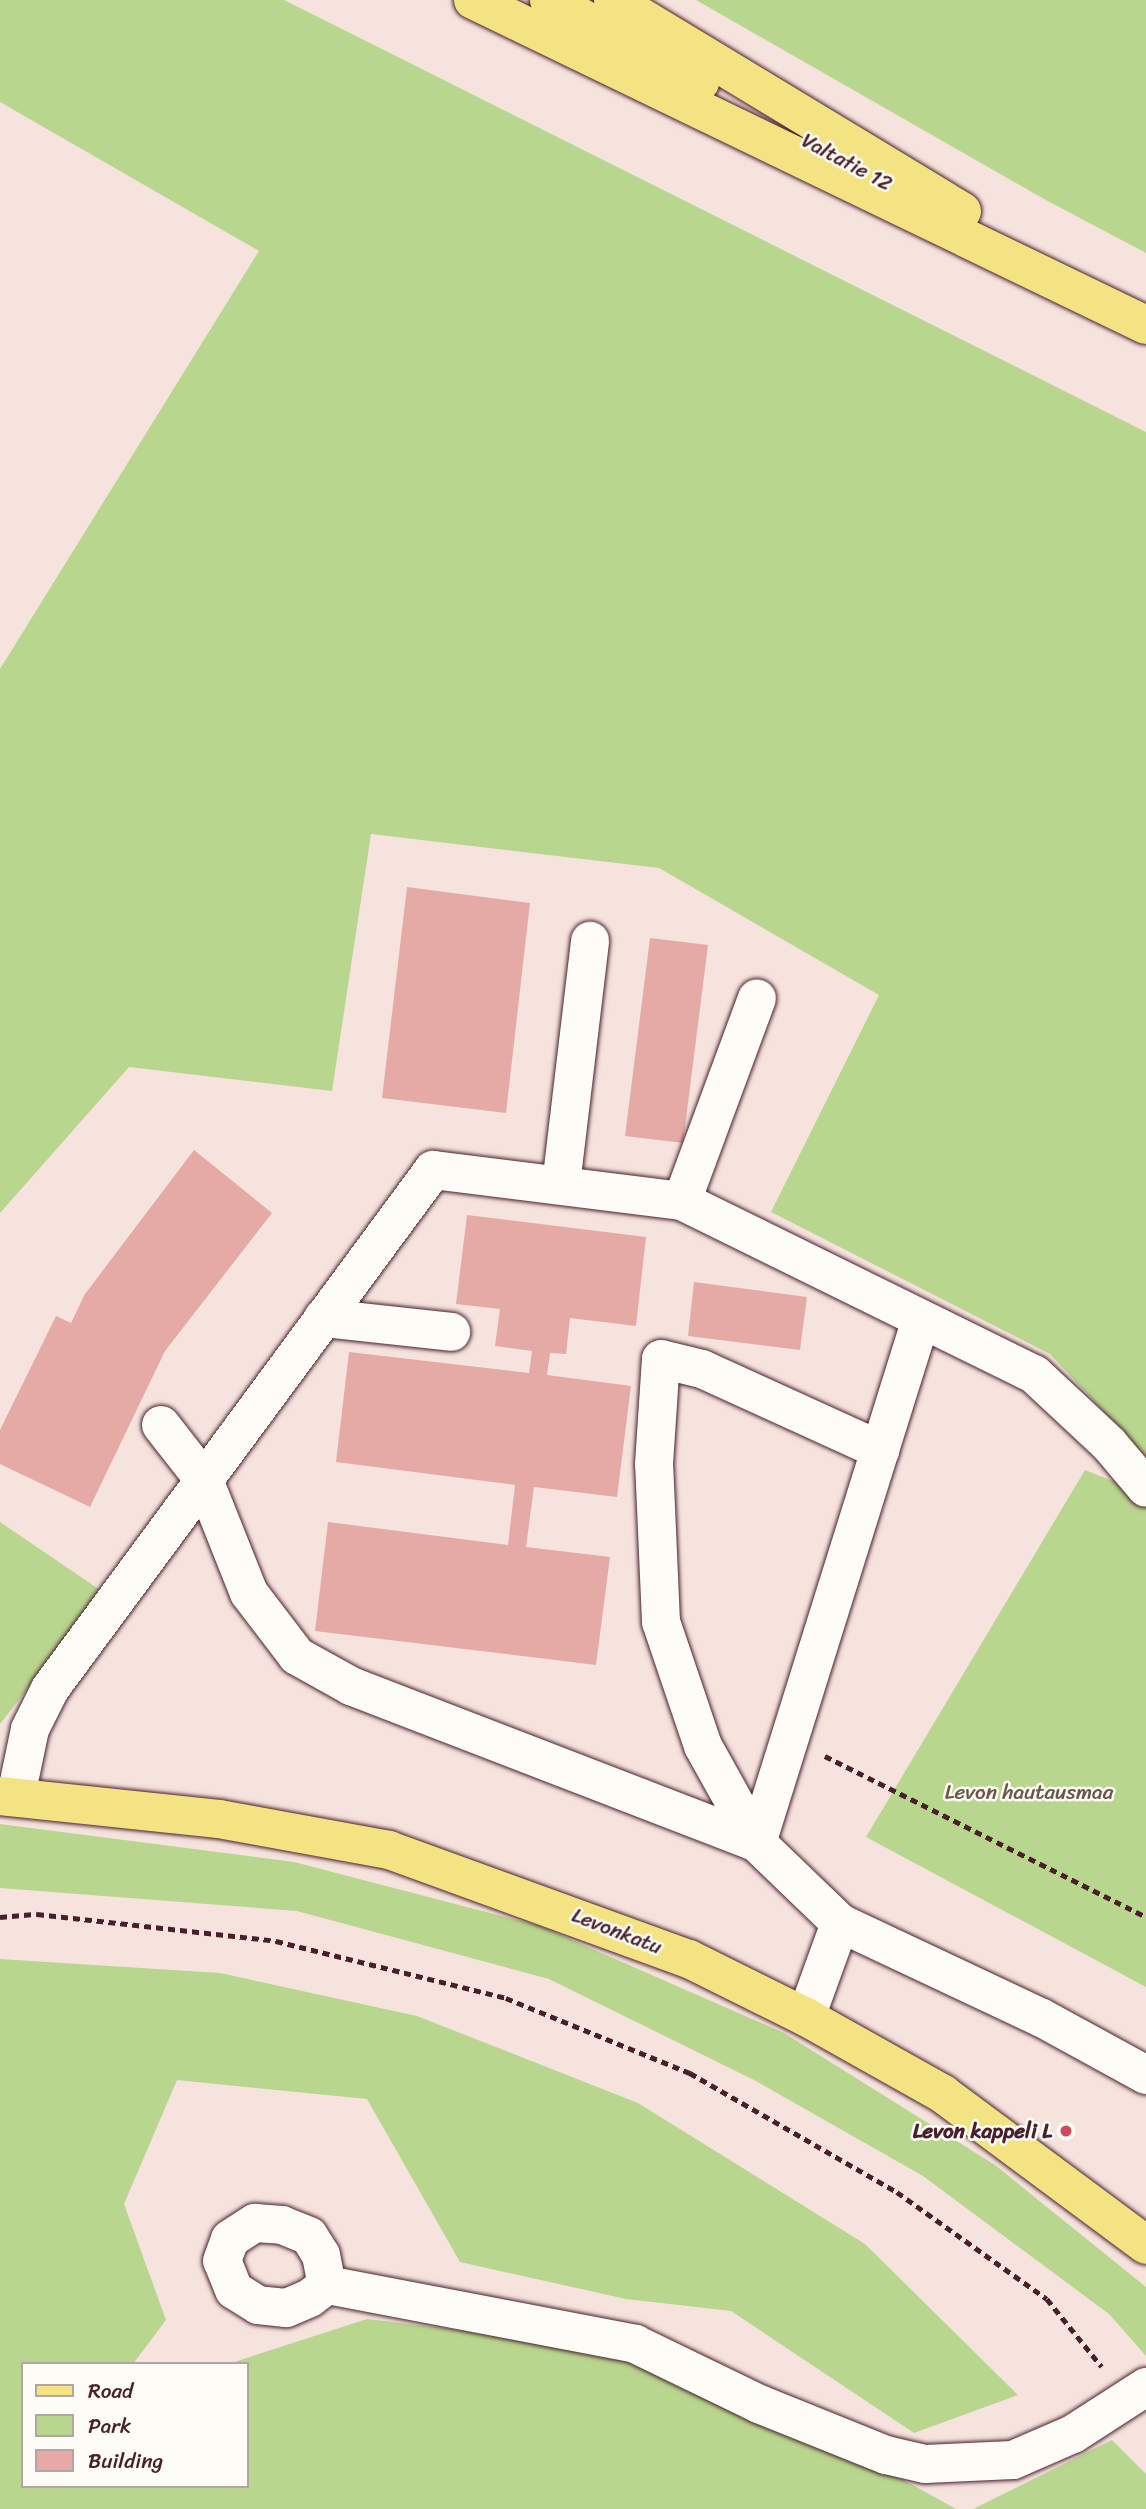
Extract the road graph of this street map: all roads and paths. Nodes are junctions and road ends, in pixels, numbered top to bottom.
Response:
1 (473, 0) edge
2 (548, 0) edge
3 (613, 0) edge
4 (1146, 324) edge
5 (590, 941) dead end
6 (757, 998) dead end
7 (561, 1185) junction
8 (682, 1202) junction
9 (323, 1318) junction
10 (922, 1319) junction
11 (451, 1332) dead end
12 (161, 1425) dead end
13 (880, 1450) junction
14 (204, 1480) junction
15 (1146, 1488) edge
16 (790, 1739) junction
17 (8, 1796) edge
18 (757, 1843) junction
19 (0, 1917) edge
20 (1146, 1917) edge
21 (840, 1923) junction
22 (806, 2017) junction
23 (1146, 2075) edge
24 (1146, 2245) edge
25 (327, 2285) dead end
26 (1137, 2393) edge

1 - 4 main road
2 - 4 main road, Valtatie 12
3 - 4 main road
5 - 7 lane
6 - 8 lane
7 - 8 lane
7 - 9 lane
8 - 10 lane
9 - 11 lane
9 - 14 lane
10 - 13 lane
10 - 15 lane
12 - 14 lane
13 - 16 lane
13 - 18 lane
14 - 17 lane
14 - 18 lane
16 - 18 lane
16 - 20 path
17 - 22 main road, Levonkatu
18 - 21 lane
19 - 26 path
21 - 22 lane
21 - 23 lane
22 - 24 main road, Levonkatu
25 - 26 lane

